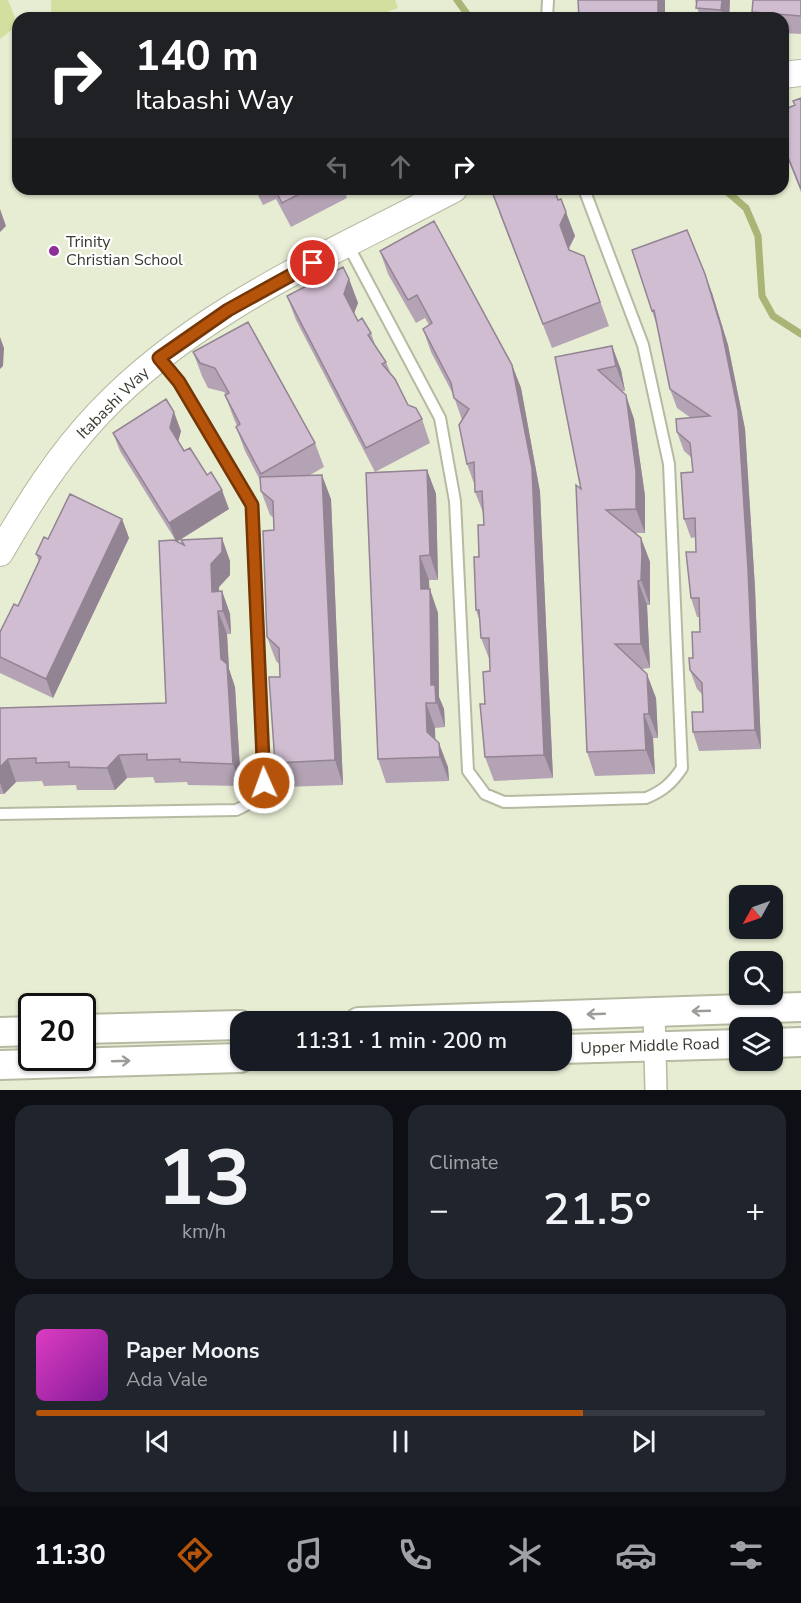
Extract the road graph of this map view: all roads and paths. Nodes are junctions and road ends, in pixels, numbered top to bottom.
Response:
1 (443, 195) edge
2 (586, 195) edge
3 (348, 245) junction
4 (159, 358) junction
5 (0, 553) edge
6 (0, 814) edge
7 (801, 1007) edge
8 (654, 1013) junction
9 (572, 1016) edge
10 (230, 1025) edge
11 (96, 1029) edge
12 (18, 1031) edge
13 (0, 1032) edge
14 (801, 1042) edge
15 (783, 1043) edge
16 (729, 1044) edge
17 (656, 1046) junction
18 (572, 1049) edge
19 (230, 1058) edge
20 (0, 1065) edge
21 (656, 1090) edge

1 - 3 street, Itabashi Way
2 - 3 lane
3 - 4 street, Itabashi Way
4 - 5 street, Itabashi Way
4 - 6 lane
7 -> 8 main road, Upper Middle Road
8 -> 9 main road, Upper Middle Road
8 - 17 street
10 - 11 main road
12 - 13 main road
14 - 15 main road
16 - 17 main road, Upper Middle Road
17 - 18 main road, Upper Middle Road
17 - 21 street
20 -> 19 main road

